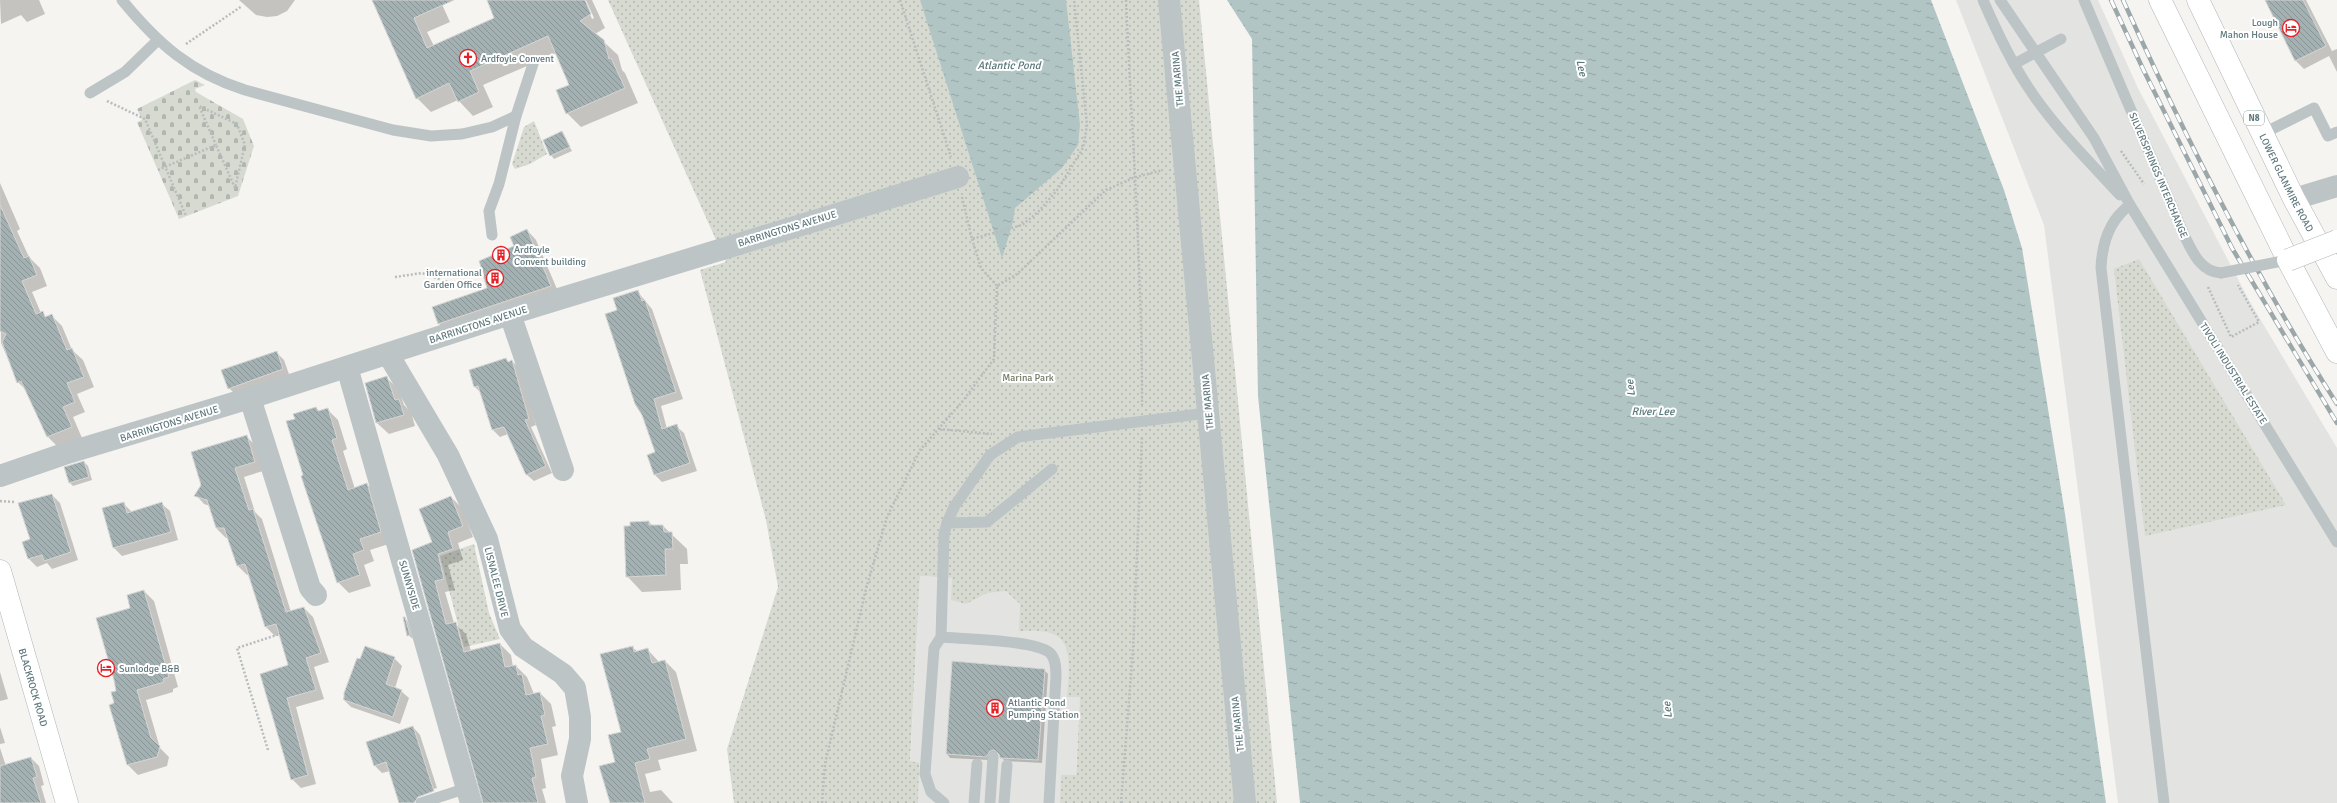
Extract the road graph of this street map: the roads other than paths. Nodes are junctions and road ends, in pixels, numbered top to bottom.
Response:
1 (122, 0) edge
2 (1169, 0) edge
3 (1983, 0) edge
4 (2000, 0) edge
5 (2084, 0) edge
6 (2160, 0) edge
7 (2198, 0) edge
8 (2061, 39) dead end
9 (158, 40) junction
10 (2035, 52) junction
11 (533, 64) dead end
12 (2014, 64) junction
13 (90, 93) road end
14 (516, 116) junction
15 (2337, 132) edge
16 (2262, 134) junction
17 (958, 177) road end
18 (2337, 186) edge
19 (2294, 199) junction
20 (2130, 205) junction
21 (492, 235) dead end
22 (2337, 241) edge
23 (2288, 260) junction
24 (2337, 278) edge
25 (510, 314) junction
26 (2337, 352) edge
27 (388, 354) junction
28 (347, 367) junction
29 (250, 398) junction
30 (1208, 413) junction
31 (1052, 469) dead end
32 (563, 470) dead end
33 (0, 476) edge
34 (947, 523) junction
35 (2337, 542) edge
36 (0, 571) edge
37 (316, 595) dead end
38 (941, 637) junction
39 (993, 757) dead end
40 (977, 764) dead end
41 (1007, 765) dead end
42 (469, 796) edge
43 (67, 803) edge
44 (421, 803) edge
45 (577, 803) edge
46 (944, 803) edge
47 (974, 803) edge
48 (990, 803) edge
49 (1004, 803) edge
50 (1049, 803) edge
51 (1245, 803) edge
52 (2164, 803) edge

1 - 9 lane
2 - 30 street, THE MARINA
3 - 12 lane
4 - 10 lane
5 - 23 lane, SILVERSPRINGS INTERCHANGE, bridge
6 - 23 main road
7 - 16 main road, LOWER GLANMIRE ROAD / N8
8 - 10 lane
9 - 13 lane
9 - 14 lane
10 - 12 lane
10 - 20 lane
11 - 14 lane
12 - 20 lane
14 - 21 lane
15 - 16 lane
16 - 19 main road, LOWER GLANMIRE ROAD / N8
17 - 25 street, BARRINGTONS AVENUE
18 - 19 street
19 - 24 main road, LOWER GLANMIRE ROAD / N8
20 - 35 lane, TIVOLI INDUSTRIAL ESTATE
20 - 52 lane
22 - 23 main road, bridge
23 - 26 main road
25 - 27 street, BARRINGTONS AVENUE
25 - 32 street
27 - 28 street, BARRINGTONS AVENUE
27 - 45 street, LISNALEE DRIVE
28 - 29 street, BARRINGTONS AVENUE
28 - 42 street, SUNNYSIDE
29 - 33 street, BARRINGTONS AVENUE
29 - 37 street
30 - 34 lane
30 - 51 street, THE MARINA
31 - 34 lane
34 - 38 lane
36 - 43 main road, BLACKROCK ROAD
38 - 46 lane
38 - 50 lane
39 - 48 lane
40 - 47 lane
41 - 49 lane
42 - 44 lane

